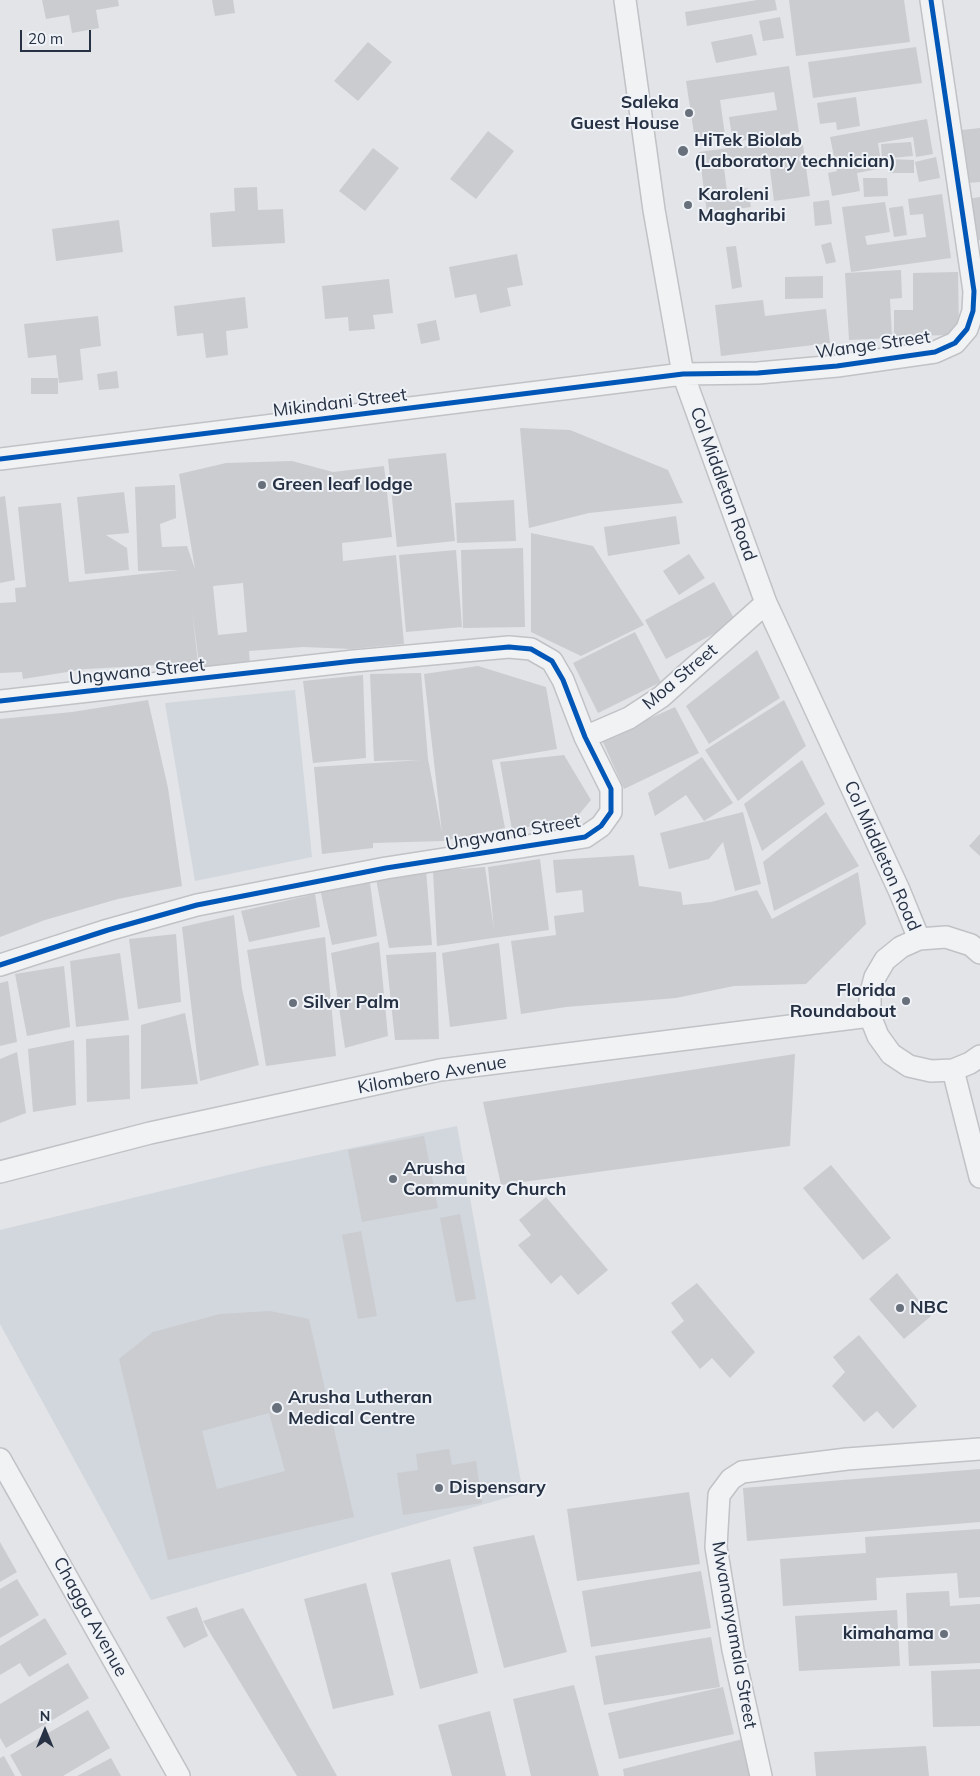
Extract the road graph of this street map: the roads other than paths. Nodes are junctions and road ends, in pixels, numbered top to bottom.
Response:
1 (624, 0) edge
2 (931, 0) edge
3 (683, 374) junction
4 (0, 459) edge
5 (766, 603) junction
6 (0, 701) edge
7 (585, 737) junction
8 (919, 939) junction
9 (980, 953) edge
10 (0, 965) edge
11 (870, 1016) junction
12 (980, 1056) edge
13 (953, 1070) junction
14 (0, 1172) edge
15 (980, 1177) edge
16 (980, 1449) edge
17 (0, 1458) edge
18 (178, 1776) edge
19 (761, 1776) edge

1 - 3 street, Col Middleton Road
2 - 3 street, Wange Street
3 - 4 street, Mikindani Street
3 - 5 street, Col Middleton Road
5 - 7 street, Moa Street
5 - 8 street, Col Middleton Road
6 - 7 street, Ungwana Street
7 - 10 street, Ungwana Street
8 - 9 street
8 - 11 street
11 - 13 street
11 - 14 street, Kilombero Avenue
12 - 13 street
13 - 15 street
16 - 19 street, Mwananyamala Street
17 - 18 street, Chagga Avenue

